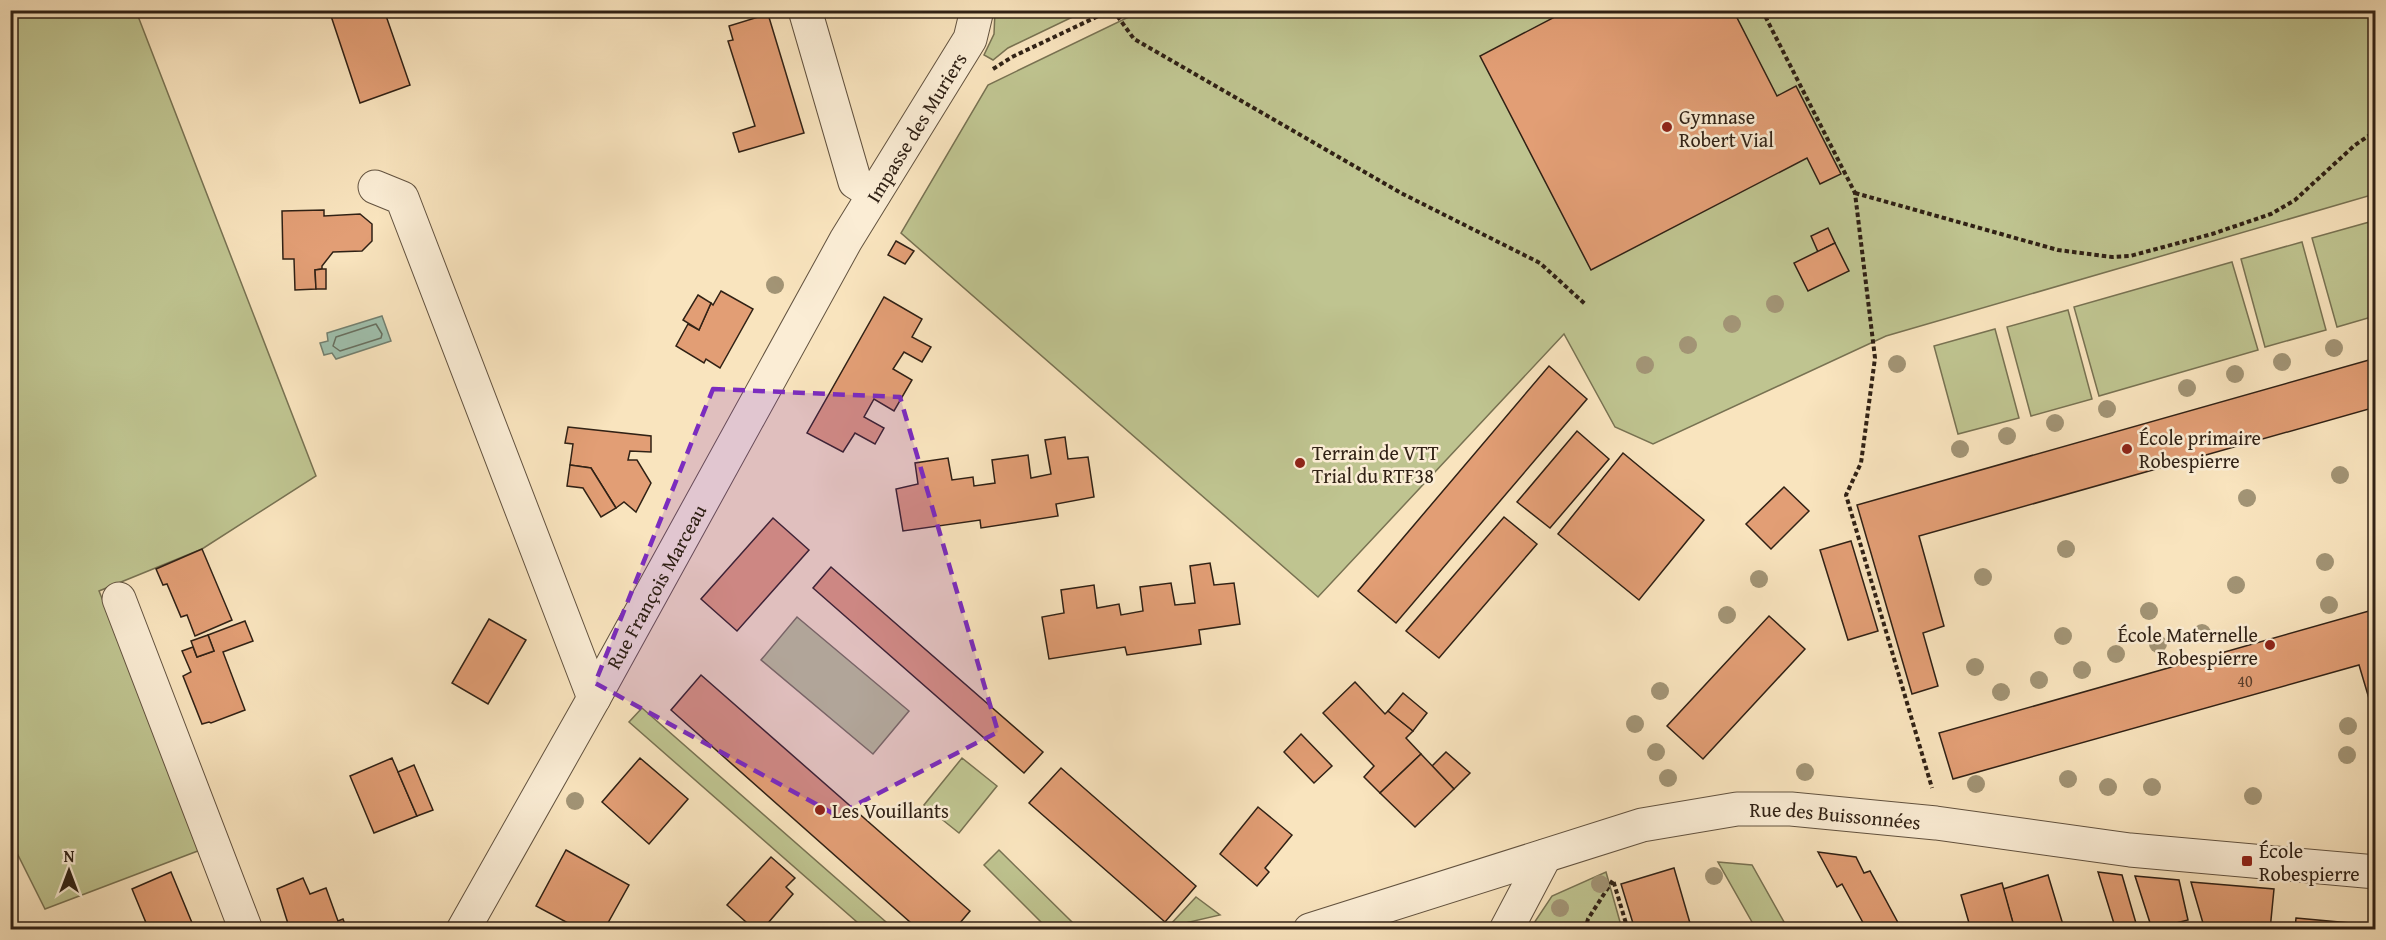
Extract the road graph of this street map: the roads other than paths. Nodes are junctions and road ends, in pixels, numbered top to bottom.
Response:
1 (805, 10) edge
2 (977, 10) edge
3 (375, 187) dead end
4 (874, 194) junction
5 (846, 240) joint
6 (119, 599) dead end
7 (594, 698) junction
8 (1545, 856) junction
9 (2376, 872) edge
10 (246, 930) edge
11 (463, 930) edge
12 (1310, 930) edge
13 (1506, 930) edge

1 - 4 street
2 - 4 street, Impasse des Muriers
3 - 7 street
4 - 5 street, Impasse des Muriers
5 - 7 street, Rue François Marceau
6 - 10 street
7 - 11 street, Rue François Marceau
8 - 9 street, Rue des Buissonnées
8 - 12 street, Rue des Buissonnées
8 - 13 street

